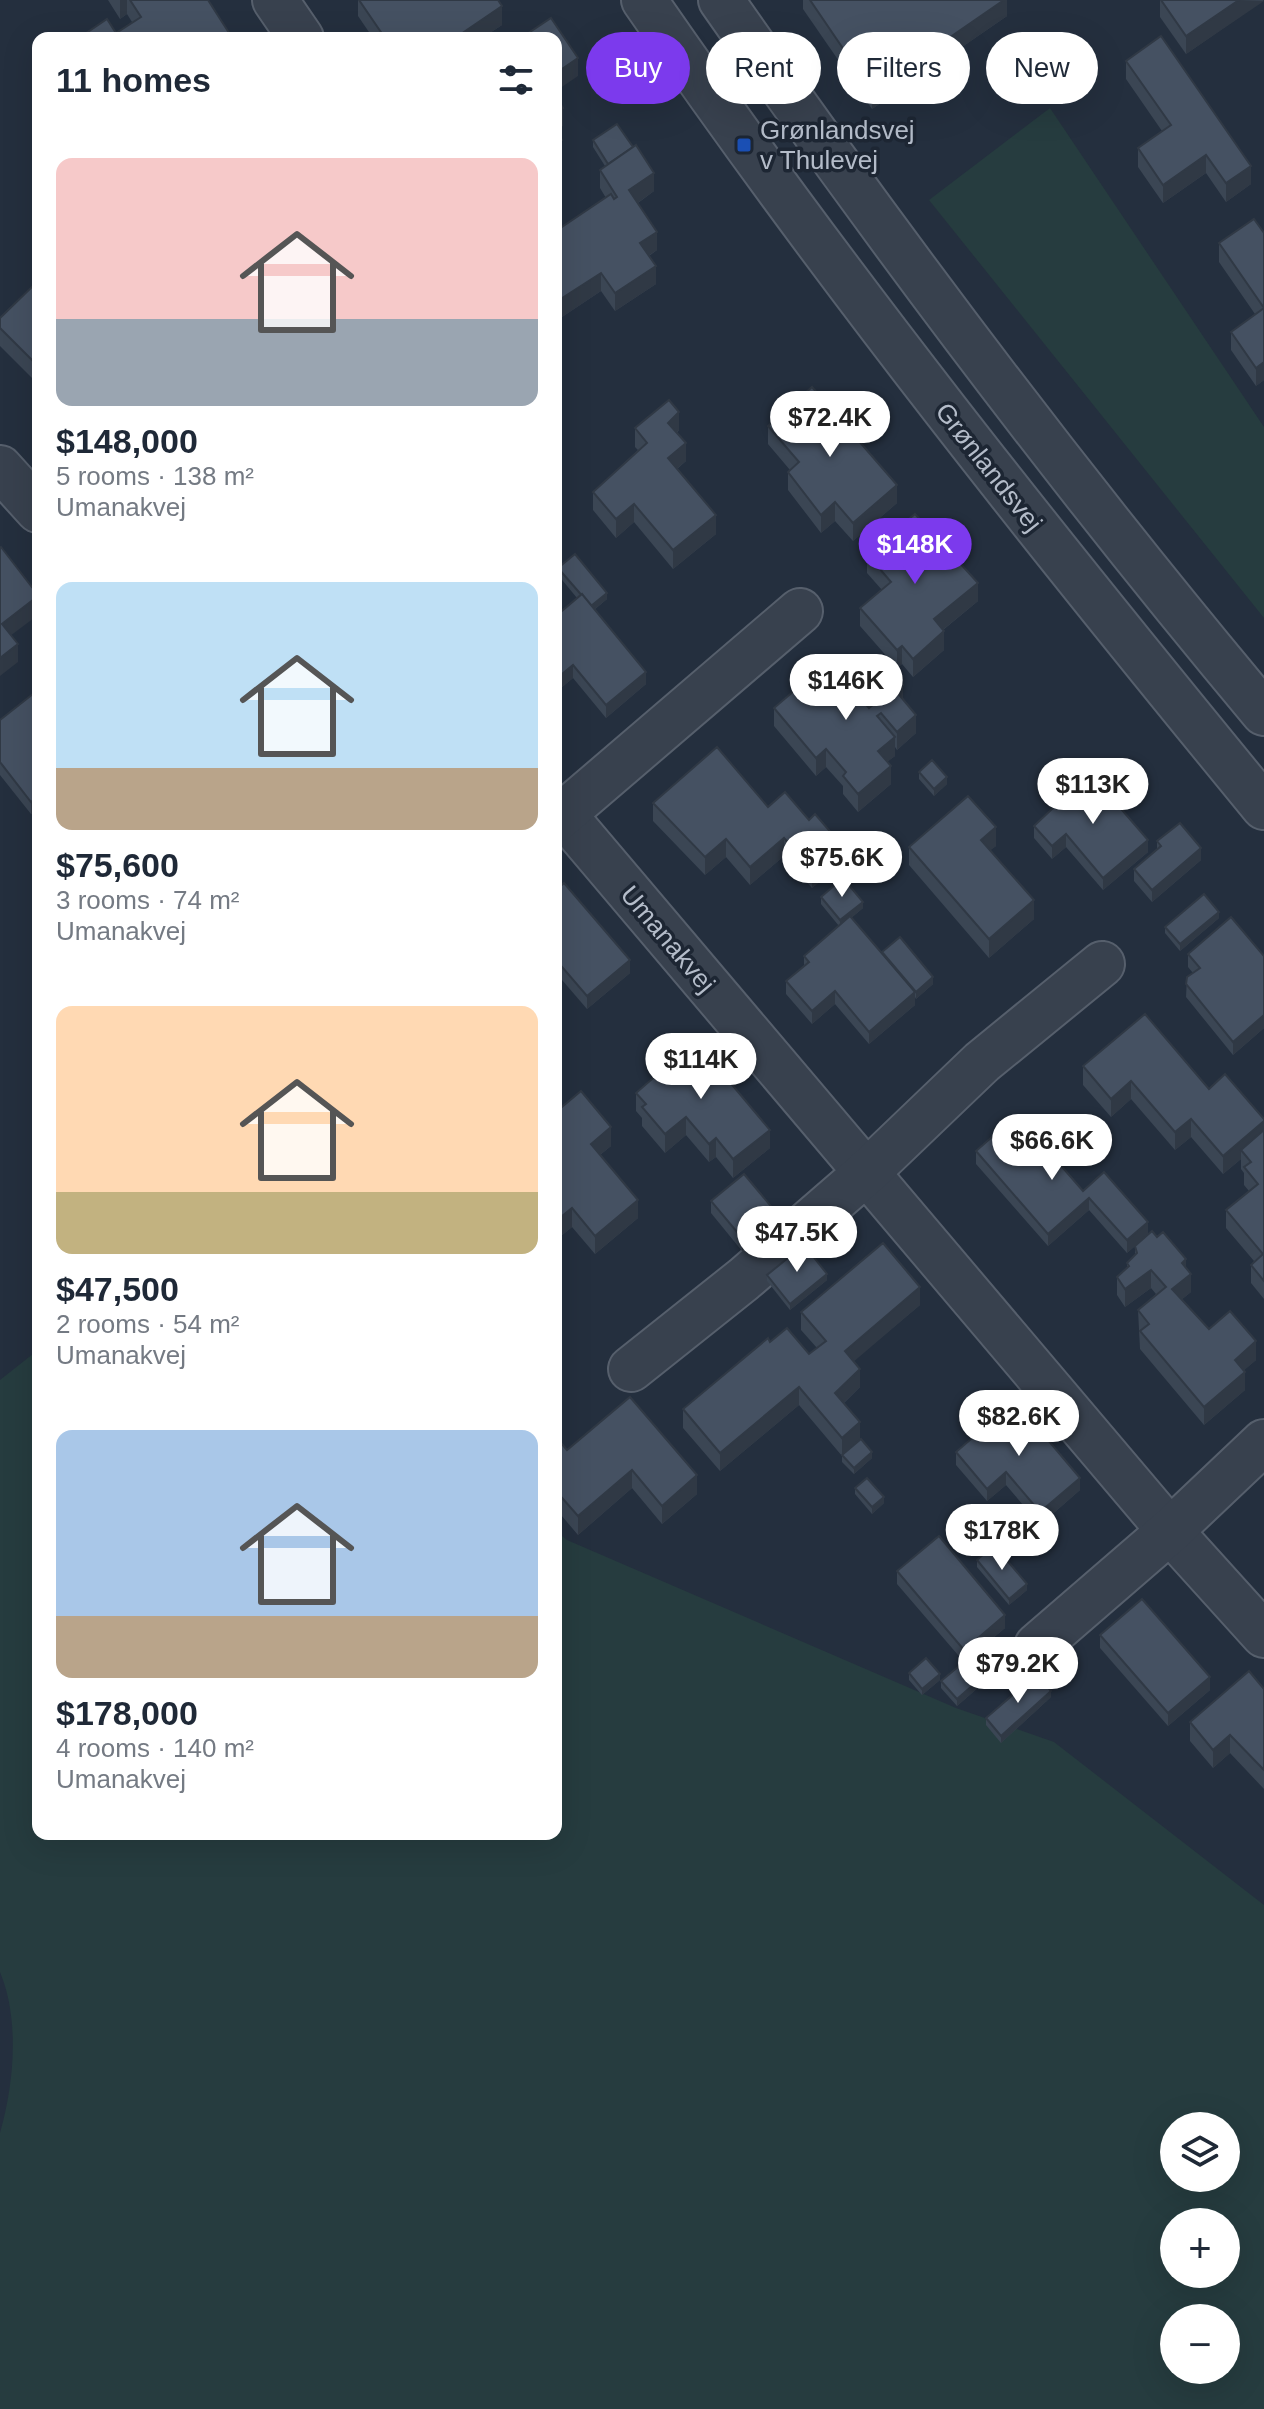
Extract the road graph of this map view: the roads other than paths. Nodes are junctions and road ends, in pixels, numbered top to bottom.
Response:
1 (275, 0) edge
2 (644, 0) edge
3 (721, 0) edge
4 (297, 32) edge
5 (0, 468) edge
6 (32, 503) edge
7 (800, 611) dead end
8 (1264, 713) edge
9 (1264, 807) edge
10 (562, 815) edge
11 (562, 819) edge
12 (1102, 964) dead end
13 (866, 1173) junction
14 (631, 1369) dead end
15 (1264, 1442) edge
16 (1170, 1531) junction
17 (1264, 1635) edge
18 (1037, 1646) dead end

1 - 4 street
2 - 9 street, Grønlandsvej
3 - 8 street
5 - 6 street
7 - 10 street, Umanakvej
11 - 13 street, Umanakvej
12 - 13 street
13 - 14 street
13 - 16 street, Umanakvej
15 - 16 street
16 - 17 street, Umanakvej
16 - 18 street

